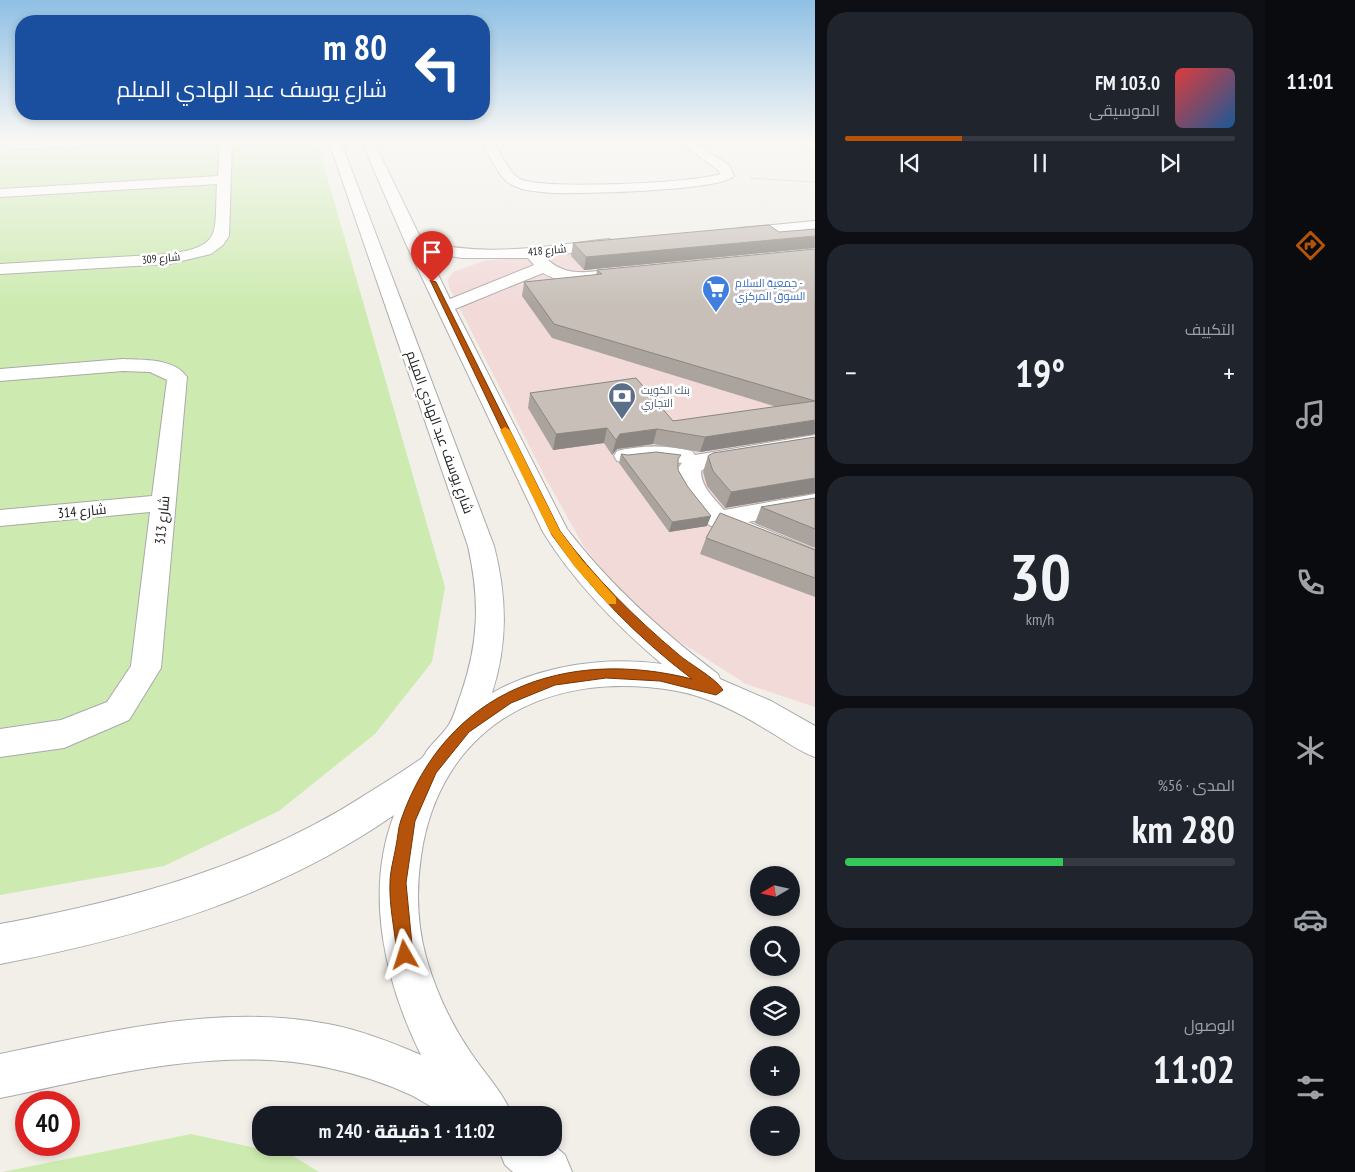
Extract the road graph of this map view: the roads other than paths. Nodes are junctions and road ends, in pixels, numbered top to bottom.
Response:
1 (223, 197) edge
2 (355, 197) edge
3 (393, 197) edge
4 (815, 225) edge
5 (799, 227) junction
6 (720, 234) edge
7 (815, 239) edge
8 (621, 243) edge
9 (414, 244) junction
10 (532, 251) junction
11 (488, 256) junction
12 (543, 267) junction
13 (0, 269) edge
14 (626, 274) edge
15 (443, 275) junction
16 (444, 307) junction
17 (0, 375) edge
18 (815, 442) edge
19 (625, 456) edge
20 (700, 461) junction
21 (815, 502) edge
22 (164, 503) junction
23 (0, 518) edge
24 (718, 519) junction
25 (815, 560) edge
26 (716, 690) junction
27 (772, 715) junction
28 (815, 724) edge
29 (464, 728) junction
30 (0, 743) edge
31 (815, 743) edge
32 (431, 769) junction
33 (0, 944) edge
34 (0, 1076) edge
35 (476, 1106) edge
36 (482, 1106) edge
37 (531, 1156) edge
38 (548, 1172) edge

1 - 13 street, شارع 309
2 - 29 street, شارع يوسف عبد الهادي الميلم
3 - 9 street
4 - 5 street
5 - 6 street
5 - 7 street
8 - 10 street, شارع 418
9 - 11 street, شارع 418
9 - 15 street
10 - 11 street, شارع 418
10 - 12 street
11 - 15 street, شارع 418
12 - 14 street
12 - 16 street
15 - 16 street
16 - 26 street
17 - 22 street, شارع 313
18 - 20 street
19 - 20 street
20 - 24 street
21 - 24 street
22 - 23 street, شارع 314
22 - 30 street, شارع 313
24 - 25 street
26 - 27 street
26 - 29 street
27 - 28 street
27 - 31 street
29 - 32 street
32 - 33 street
32 - 36 street
34 - 35 street
37 - 38 street

